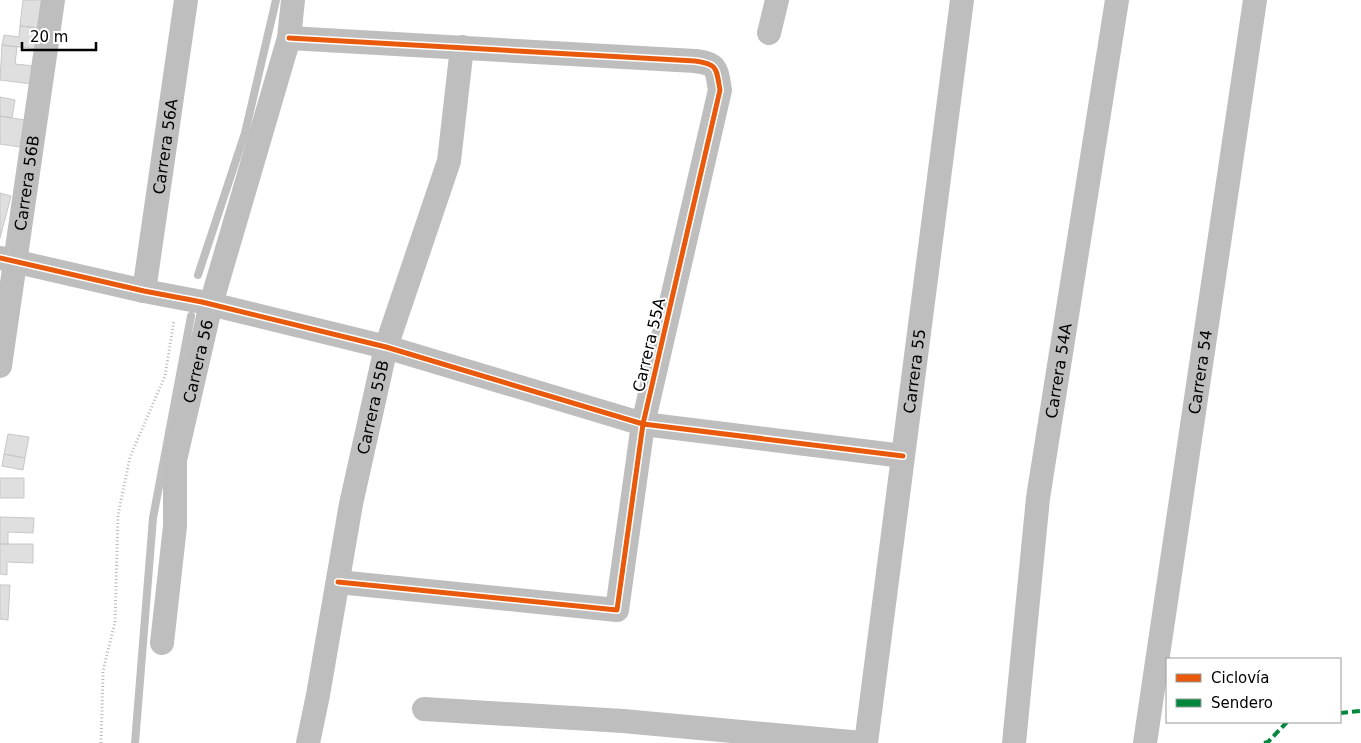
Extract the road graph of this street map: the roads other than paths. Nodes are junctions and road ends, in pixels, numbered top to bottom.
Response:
1 (53, 0) edge
2 (186, 0) edge
3 (293, 0) edge
4 (777, 0) edge
5 (962, 0) edge
6 (1117, 0) edge
7 (1255, 0) edge
8 (769, 34) dead end
9 (289, 38) junction
10 (462, 47) junction
11 (8, 260) edge
12 (144, 291) junction
13 (194, 300) junction
14 (386, 347) junction
15 (0, 366) edge
16 (643, 424) junction
17 (903, 456) junction
18 (338, 582) junction
19 (162, 643) dead end
20 (424, 709) dead end
21 (308, 743) edge
22 (862, 743) edge
23 (866, 743) edge
24 (1014, 743) edge
25 (1145, 743) edge

1 - 11 street, Carrera 56B
2 - 12 street, Carrera 56A
3 - 9 street, Carrera 56
4 - 8 street
5 - 17 street, Carrera 55
6 - 24 street, Carrera 54A
7 - 25 street, Carrera 54
9 - 10 street
9 - 13 street, Carrera 56
10 - 14 street, Carrera 55B
10 - 16 street, Carrera 55A
11 - 12 street
11 - 15 street, Carrera 56B
12 - 13 street
13 - 14 street
13 - 19 street, Carrera 56
14 - 16 street
14 - 18 street, Carrera 55B
16 - 17 street
16 - 18 street, Carrera 55A
17 - 23 street, Carrera 55
18 - 21 street, Carrera 55B
20 - 22 street

